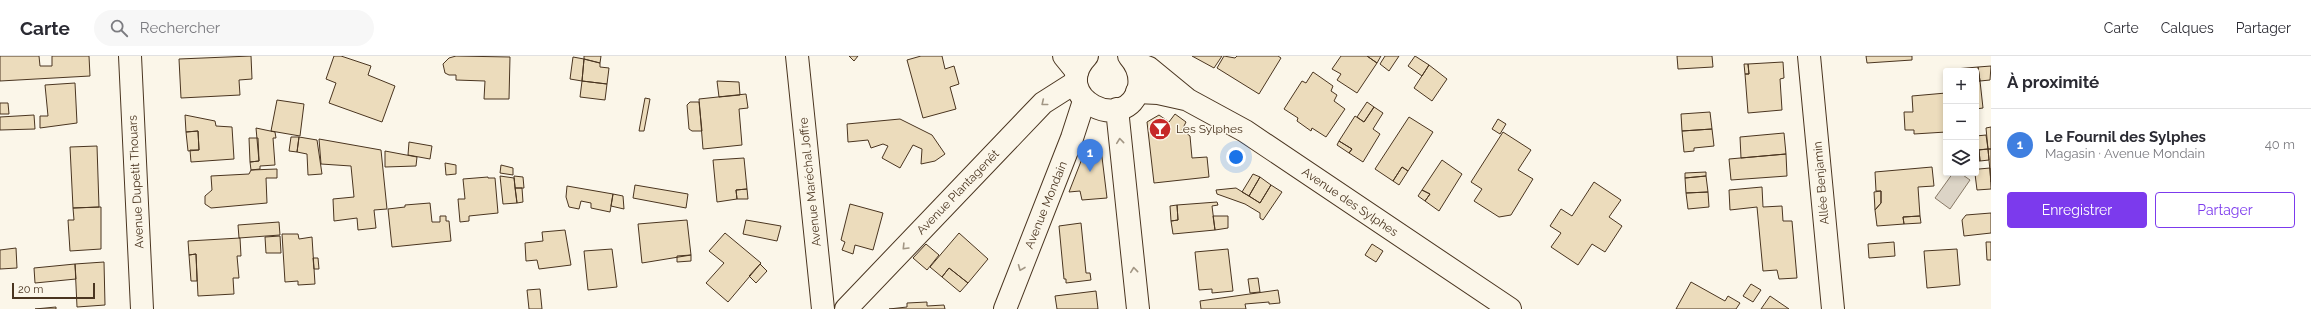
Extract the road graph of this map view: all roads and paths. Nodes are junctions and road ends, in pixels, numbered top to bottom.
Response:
1 (130, 56) edge
2 (797, 56) edge
3 (1809, 56) edge
4 (1132, 59) edge
5 (1078, 73) edge
6 (1137, 92) junction
7 (1188, 100) junction
8 (1117, 109) junction
9 (142, 309) edge
10 (823, 309) edge
11 (846, 309) edge
12 (1005, 309) edge
13 (1138, 309) edge
14 (1510, 309) edge
15 (1834, 309) edge

1 - 9 street, Avenue Dupetit Thouars
2 - 10 street, Avenue Maréchal Joffre
3 - 15 street, Allée Benjamin
4 - 6 street
4 - 7 street, Avenue des Sylphes
5 - 8 street
5 -> 11 street, Avenue Plantagenêt
5 -> 12 street, Avenue Mondain
6 - 7 street, Avenue des Sylphes
6 - 8 street
7 - 14 street, Avenue des Sylphes
13 -> 8 street

